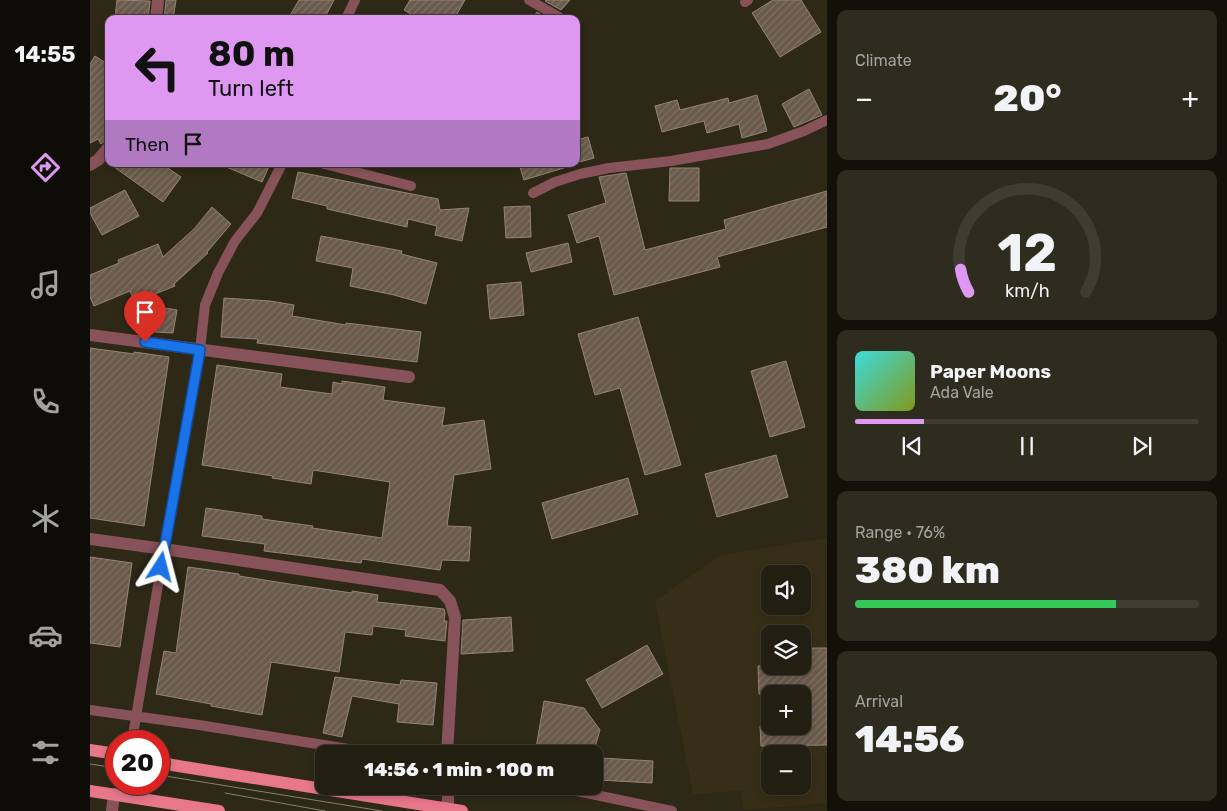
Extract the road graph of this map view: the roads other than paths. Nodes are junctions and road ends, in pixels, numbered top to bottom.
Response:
1 (158, 0) edge
2 (355, 0) edge
3 (530, 0) edge
4 (156, 15) edge
5 (348, 15) edge
6 (556, 15) edge
7 (827, 120) edge
8 (105, 152) edge
9 (90, 165) edge
10 (280, 167) edge
11 (336, 167) edge
12 (411, 186) dead end
13 (532, 193) dead end
14 (90, 335) edge
15 (200, 350) junction
16 (409, 377) dead end
17 (90, 539) edge
18 (164, 549) junction
19 (90, 710) edge
20 (136, 717) junction
21 (134, 730) edge
22 (324, 745) edge
23 (448, 745) edge
24 (90, 750) edge
25 (105, 752) edge
26 (170, 764) edge
27 (105, 790) edge
28 (90, 791) edge
29 (115, 795) edge
30 (144, 795) edge
31 (448, 795) edge
32 (596, 795) edge
33 (448, 809) junction
34 (112, 811) edge
35 (219, 811) edge
36 (462, 811) edge
37 (672, 811) edge

1 - 4 street
2 - 5 lane
3 - 6 lane
7 - 13 lane
8 - 9 street
10 - 15 lane
11 - 12 lane
14 - 15 street
15 - 16 street
15 - 18 lane
17 - 18 street
18 - 20 lane
18 - 23 street
19 - 20 lane
20 - 21 lane
20 - 22 lane
24 - 25 main road
26 - 33 main road
27 - 28 main road
29 - 34 street
30 - 35 main road
31 - 33 street
32 - 37 lane
33 - 36 main road

